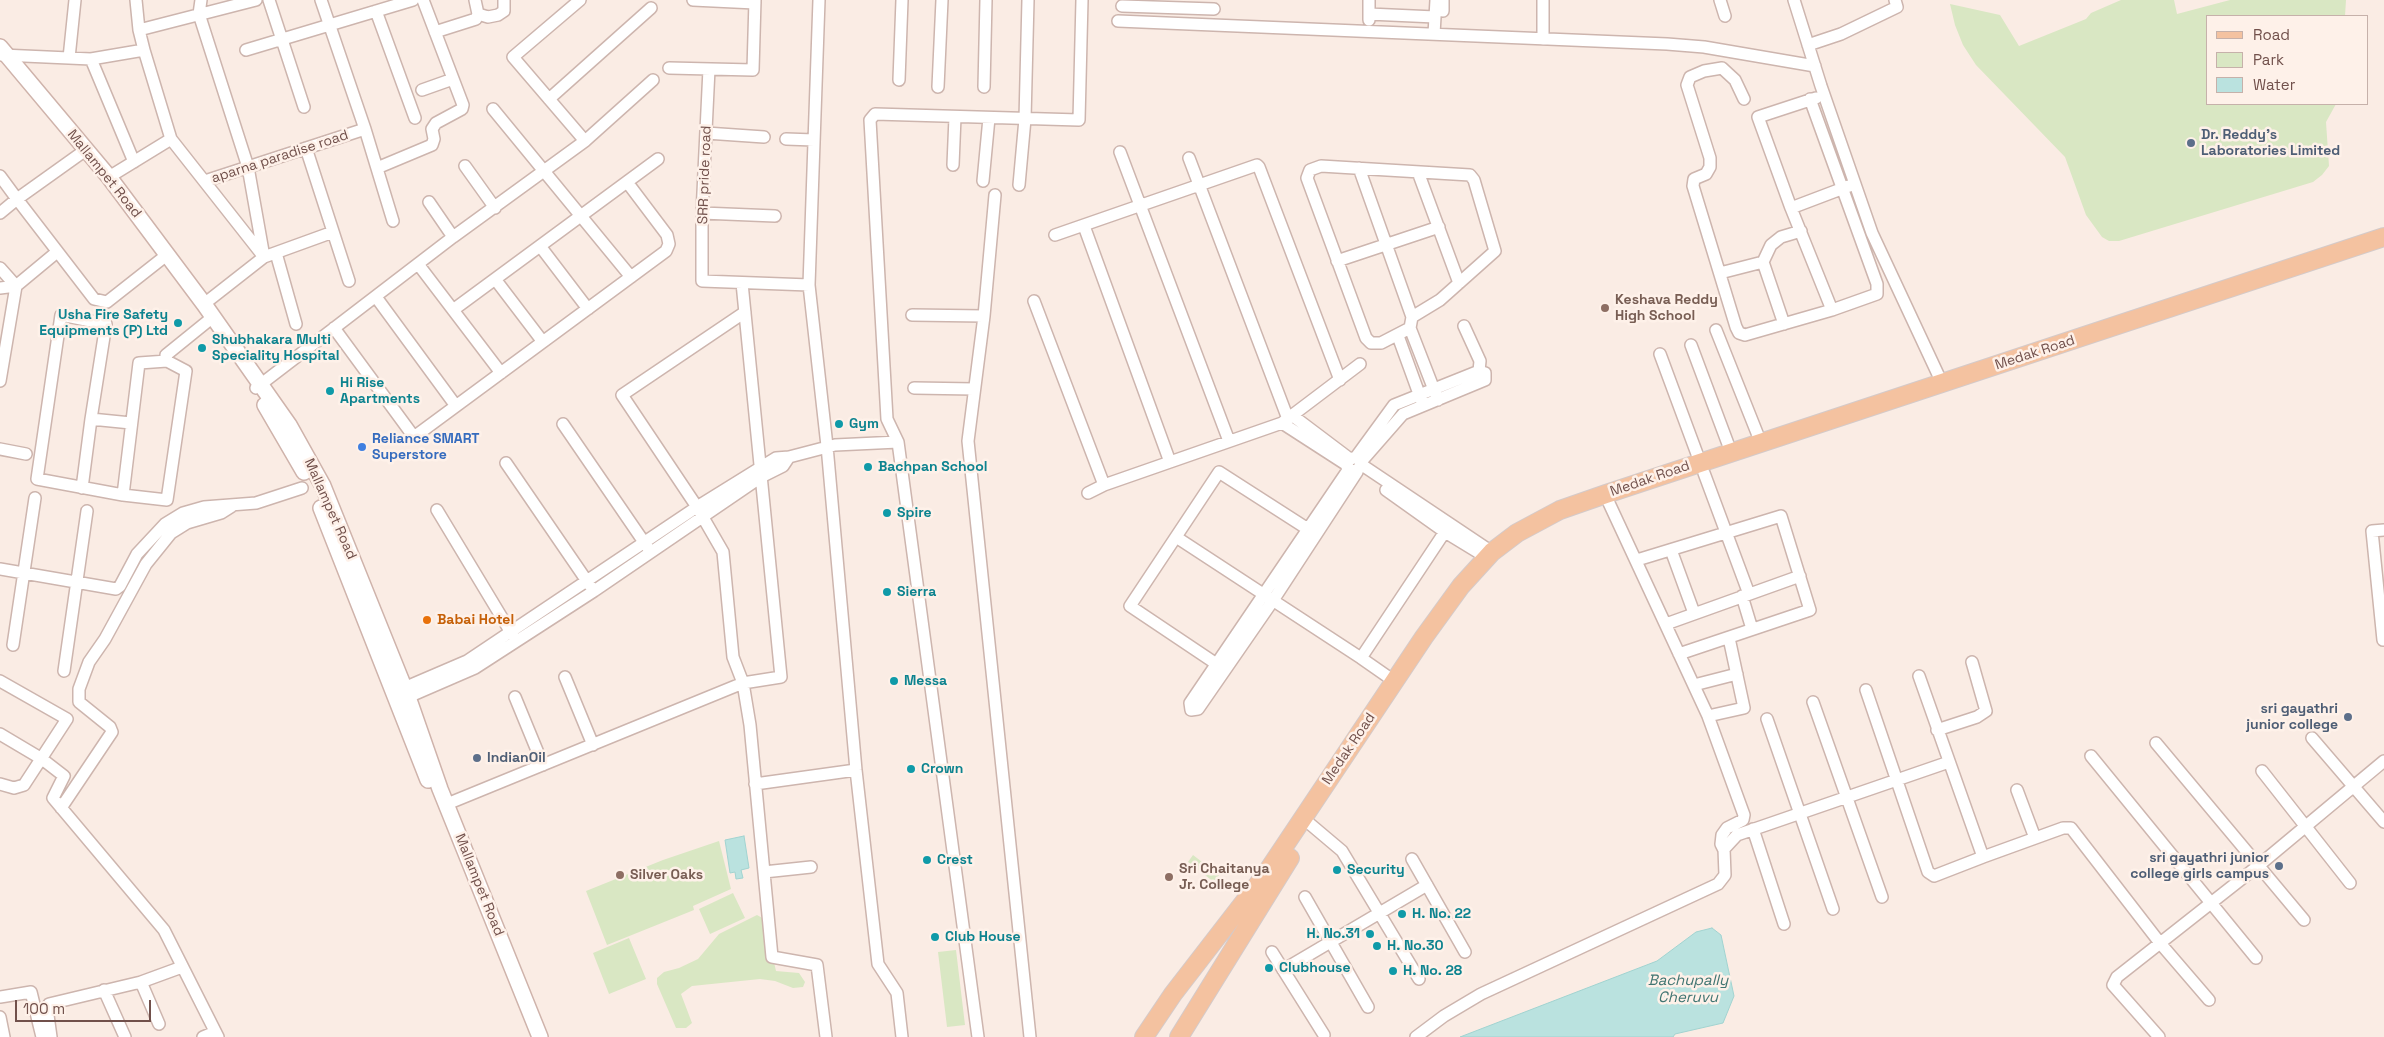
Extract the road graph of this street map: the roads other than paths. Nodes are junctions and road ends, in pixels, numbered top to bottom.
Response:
1 (75, 0) edge
2 (136, 0) edge
3 (201, 0) edge
4 (256, 0) edge
5 (269, 0) edge
6 (321, 0) edge
7 (413, 0) edge
8 (423, 0) edge
9 (475, 0) edge
10 (504, 0) edge
11 (580, 0) edge
12 (693, 0) edge
13 (819, 0) edge
14 (902, 0) edge
15 (942, 0) edge
16 (986, 0) edge
17 (1028, 0) edge
18 (1082, 0) edge
19 (1369, 0) edge
20 (1436, 0) edge
21 (1543, 0) edge
22 (1720, 0) edge
23 (1794, 0) edge
24 (1895, 0) edge
25 (755, 2) edge
26 (1122, 3) edge
27 (1214, 5) edge
28 (377, 7) edge
29 (651, 8) dead end
30 (1440, 9) edge
31 (199, 14) junction
32 (478, 14) junction
33 (1369, 14) junction
34 (1725, 16) dead end
35 (1214, 25) junction
36 (330, 26) junction
37 (139, 30) junction
38 (435, 32) junction
39 (1368, 32) junction
40 (1434, 34) junction
41 (1542, 39) junction
42 (282, 40) junction
43 (1808, 45) junction
44 (144, 50) junction
45 (246, 50) dead end
46 (1, 53) edge
47 (69, 58) junction
48 (91, 59) junction
49 (1815, 66) junction
50 (669, 68) dead end
51 (709, 69) junction
52 (453, 79) junction
53 (654, 80) dead end
54 (899, 80) dead end
55 (938, 87) dead end
56 (984, 87) dead end
57 (422, 90) dead end
58 (1824, 95) junction
59 (549, 99) junction
60 (1744, 99) dead end
61 (1810, 100) junction
62 (304, 108) dead end
63 (493, 109) dead end
64 (954, 117) junction
65 (415, 118) dead end
66 (989, 118) junction
67 (1025, 119) junction
68 (365, 129) junction
69 (706, 133) junction
70 (69, 135) junction
71 (764, 137) dead end
72 (170, 139) junction
73 (786, 139) dead end
74 (814, 140) junction
75 (585, 141) junction
76 (306, 148) junction
77 (1120, 152) dead end
78 (80, 154) junction
79 (1189, 158) dead end
80 (658, 160) dead end
81 (134, 162) junction
82 (466, 166) dead end
83 (954, 166) dead end
84 (248, 167) junction
85 (377, 168) junction
86 (1360, 168) junction
87 (544, 172) junction
88 (1418, 172) junction
89 (0, 176) edge
90 (109, 177) junction
91 (205, 181) junction
92 (983, 181) dead end
93 (627, 182) junction
94 (1855, 184) junction
95 (1019, 185) dead end
96 (1200, 185) junction
97 (1842, 189) junction
98 (995, 195) dead end
99 (17, 199) junction
100 (430, 202) dead end
101 (1140, 206) junction
102 (495, 208) junction
103 (1791, 208) junction
104 (0, 213) edge
105 (702, 213) junction
106 (581, 216) junction
107 (775, 216) dead end
108 (393, 221) dead end
109 (1084, 226) junction
110 (1439, 228) junction
111 (1801, 231) junction
112 (333, 232) junction
113 (1055, 235) dead end
114 (453, 237) junction
115 (2384, 237) edge
116 (1386, 244) junction
117 (540, 246) junction
118 (2384, 248) edge
119 (57, 252) junction
120 (276, 253) junction
121 (165, 257) junction
122 (264, 257) junction
123 (1337, 261) junction
124 (1763, 262) junction
125 (418, 264) junction
126 (0, 268) edge
127 (1720, 273) junction
128 (631, 277) junction
129 (495, 279) junction
130 (349, 281) dead end
131 (1459, 282) junction
132 (742, 283) junction
133 (809, 285) junction
134 (16, 286) junction
135 (0, 288) edge
136 (376, 297) junction
137 (1034, 301) dead end
138 (204, 304) junction
139 (588, 309) junction
140 (453, 310) junction
141 (1832, 310) junction
142 (744, 312) junction
143 (912, 315) dead end
144 (984, 316) junction
145 (208, 321) junction
146 (1411, 322) junction
147 (296, 324) dead end
148 (1784, 324) junction
149 (1464, 326) dead end
150 (334, 328) junction
151 (1716, 330) dead end
152 (1398, 336) junction
153 (543, 342) junction
154 (1691, 345) dead end
155 (1660, 354) dead end
156 (167, 362) junction
157 (1360, 364) dead end
158 (2011, 366) junction
159 (501, 373) junction
160 (1340, 380) junction
161 (0, 381) edge
162 (1942, 383) junction
163 (258, 386) junction
164 (914, 388) dead end
165 (974, 389) junction
166 (1436, 394) junction
167 (1422, 400) junction
168 (456, 406) junction
169 (91, 419) junction
170 (1287, 419) junction
171 (131, 423) junction
172 (563, 424) dead end
173 (1229, 441) junction
174 (898, 442) junction
175 (1761, 443) junction
176 (827, 446) junction
177 (0, 449) edge
178 (1731, 452) junction
179 (26, 454) dead end
180 (1170, 462) junction
181 (506, 463) dead end
182 (1355, 465) junction
183 (1702, 468) junction
184 (761, 473) junction
185 (1104, 485) junction
186 (82, 488) junction
187 (302, 488) dead end
188 (1088, 493) dead end
189 (123, 495) junction
190 (35, 498) dead end
191 (1609, 504) junction
192 (232, 506) junction
193 (697, 507) junction
194 (437, 510) dead end
195 (87, 511) dead end
196 (704, 518) junction
197 (1448, 528) junction
198 (2384, 530) edge
199 (1312, 532) junction
200 (1727, 532) junction
201 (1176, 537) junction
202 (648, 548) junction
203 (1671, 550) junction
204 (1489, 554) junction
205 (1637, 560) junction
206 (0, 569) edge
207 (23, 573) junction
208 (1800, 576) junction
209 (77, 581) junction
210 (587, 581) junction
211 (594, 591) junction
212 (1746, 595) junction
213 (1270, 597) junction
214 (1694, 613) junction
215 (1666, 624) junction
216 (1752, 630) junction
217 (514, 636) junction
218 (1728, 638) junction
219 (2383, 640) edge
220 (13, 645) dead end
221 (1679, 654) junction
222 (1360, 658) junction
223 (1972, 662) dead end
224 (64, 671) dead end
225 (0, 673) edge
226 (1737, 674) junction
227 (1919, 676) dead end
228 (565, 677) dead end
229 (0, 679) edge
230 (1394, 681) junction
231 (743, 683) junction
232 (1694, 686) junction
233 (1866, 690) dead end
234 (406, 693) junction
235 (515, 697) dead end
236 (80, 702) junction
237 (1813, 702) dead end
238 (1708, 716) junction
239 (67, 719) junction
240 (1767, 719) dead end
241 (1937, 730) junction
242 (0, 734) edge
243 (2312, 738) dead end
244 (2156, 743) dead end
245 (593, 744) junction
246 (2091, 756) dead end
247 (42, 759) junction
248 (2384, 761) edge
249 (1949, 762) junction
250 (543, 765) junction
251 (856, 770) junction
252 (2262, 771) dead end
253 (1897, 778) junction
254 (0, 784) edge
255 (755, 784) junction
256 (2353, 786) junction
257 (2017, 790) dead end
258 (1847, 796) junction
259 (447, 804) junction
260 (61, 808) junction
261 (1800, 813) junction
262 (2384, 822) edge
263 (1310, 824) junction
264 (2305, 828) junction
265 (1753, 829) junction
266 (2035, 838) junction
267 (1724, 850) junction
268 (1983, 857) junction
269 (1412, 859) dead end
270 (2258, 866) junction
271 (811, 867) dead end
272 (764, 872) junction
273 (2350, 883) dead end
274 (1427, 885) junction
275 (1305, 897) dead end
276 (1882, 897) dead end
277 (2210, 903) junction
278 (1833, 909) dead end
279 (1379, 913) junction
280 (2304, 920) dead end
281 (1784, 924) dead end
282 (1330, 942) junction
283 (2160, 943) junction
284 (1272, 952) dead end
285 (1465, 952) dead end
286 (2256, 958) dead end
287 (182, 967) junction
288 (1283, 970) junction
289 (1419, 979) dead end
290 (140, 982) junction
291 (1214, 984) junction
292 (104, 990) junction
293 (1173, 994) junction
294 (0, 997) edge
295 (2209, 1000) dead end
296 (1368, 1007) dead end
297 (0, 1017) edge
298 (159, 1024) dead end
299 (1167, 1029) edge
300 (217, 1034) edge
301 (1324, 1035) dead end
302 (4, 1037) edge
303 (42, 1037) edge
304 (51, 1037) edge
305 (125, 1037) edge
306 (203, 1037) edge
307 (530, 1037) edge
308 (540, 1037) edge
309 (826, 1037) edge
310 (902, 1037) edge
311 (978, 1037) edge
312 (1030, 1037) edge
313 (1144, 1037) edge
314 (1156, 1037) edge
315 (1179, 1037) edge
316 (1416, 1037) edge
317 (2159, 1037) edge

1 - 47 street
2 - 37 street
3 - 31 street
4 - 31 street
5 - 42 street
6 - 36 street, aparna paradise road
7 - 28 street
8 - 38 street
9 - 32 street
10 - 32 street
11 - 59 street
12 - 25 street
13 - 74 street
14 - 54 street
15 - 55 street
16 - 56 street
17 - 67 street
18 - 67 street
19 - 33 street
20 - 30 street
21 - 41 street
22 - 34 street
23 - 43 street
24 - 43 street
25 - 51 street
26 - 27 street
26 - 35 street
27 - 35 street
28 - 36 street
28 - 65 street
29 - 59 street
30 - 33 street
30 - 40 street
31 - 37 street
31 - 84 street
32 - 38 street
33 - 39 street
35 - 39 street
36 - 42 street
36 - 68 street, aparna paradise road
37 - 44 street
38 - 52 street
39 - 40 street
40 - 41 street
41 - 49 street
42 - 45 street
42 - 62 street
43 - 49 street
44 - 48 street
44 - 72 street
46 - 47 street
46 - 70 main road, Mallampet Road
47 - 48 street
48 - 81 street
49 - 58 street
50 - 51 street
51 - 69 street, SRR pride road
52 - 57 street
52 - 85 street
53 - 75 street
58 - 61 street
58 - 94 street
59 - 75 street
60 - 127 street
61 - 97 street
61 - 103 street
63 - 87 street
64 - 66 street
64 - 83 street
64 - 174 street
66 - 67 street
66 - 92 street
67 - 95 street
68 - 76 street, aparna paradise road
68 - 85 street
69 - 71 street
69 - 105 street, SRR pride road
70 - 78 main road, Mallampet Road
70 - 90 main road, Mallampet Road
72 - 81 street
72 - 91 street
73 - 74 street
74 - 133 street
75 - 87 street
76 - 84 street, aparna paradise road
76 - 112 street
77 - 101 street
78 - 99 street
78 - 121 main road, Mallampet Road
79 - 96 street
80 - 93 street
81 - 90 street
82 - 102 street
84 - 91 street, aparna paradise road
84 - 122 street
85 - 108 street
86 - 88 street
86 - 116 street
86 - 123 street
87 - 102 street
87 - 106 street
88 - 110 street
88 - 131 street
89 - 99 street
90 - 121 main road, Mallampet Road
91 - 122 street
93 - 106 street
93 - 128 street
94 - 97 street
94 - 162 street
96 - 101 street
96 - 160 street
96 - 170 street
97 - 103 street
97 - 141 street
98 - 144 street
99 - 104 street
99 - 119 street
100 - 114 street
101 - 109 street
101 - 173 street
102 - 114 street
103 - 111 street
105 - 107 street
105 - 132 street, SRR pride road
106 - 117 street
106 - 128 street
109 - 113 street
109 - 180 street
110 - 116 street
110 - 131 street
111 - 124 street
111 - 141 street
112 - 120 street
112 - 130 street
114 - 125 street
115 - 158 main road, Medak Road
116 - 123 street
116 - 146 street
117 - 129 street
117 - 139 street
118 - 158 main road, Medak Road
119 - 121 street
119 - 134 street
120 - 122 street
120 - 147 street
121 - 138 main road, Mallampet Road
121 - 145 main road, Mallampet Road
122 - 138 street
123 - 152 street
124 - 127 street
124 - 148 street
125 - 136 street
125 - 140 street
126 - 134 street
127 - 148 street
128 - 139 street
129 - 140 street
129 - 153 street
131 - 146 street
132 - 133 street
132 - 142 street
133 - 176 street
134 - 135 street
134 - 161 street
136 - 150 street
136 - 168 street
137 - 185 street
138 - 163 main road, Mallampet Road
139 - 153 street
140 - 159 street
141 - 148 street
142 - 184 street
142 - 193 street
143 - 144 street
144 - 165 street
145 - 156 street
145 - 163 main road, Mallampet Road
146 - 152 street
146 - 166 street
149 - 166 street
150 - 163 street
150 - 168 street
151 - 175 street
152 - 167 street
153 - 159 street
154 - 178 street
155 - 183 street
156 - 171 street
156 - 189 street
157 - 160 street
158 - 162 main road, Medak Road
158 - 183 main road, Medak Road
159 - 168 street
160 - 170 street
162 - 175 main road, Medak Road
163 - 234 main road, Mallampet Road
163 - 307 main road, Mallampet Road
164 - 165 street
165 - 312 street
166 - 167 street
167 - 182 street
169 - 171 street
169 - 186 street
169 - 186 street
170 - 173 street
170 - 182 street
171 - 189 street
172 - 202 street
173 - 180 street
174 - 176 street
174 - 311 street
175 - 178 main road, Medak Road
176 - 184 street
176 - 251 street
177 - 179 street
178 - 183 main road, Medak Road
180 - 185 street
181 - 210 street
182 - 197 street
182 - 199 street
183 - 191 main road, Medak Road
183 - 200 street
183 - 204 main road, Medak Road
184 - 193 street
184 - 196 street
184 - 231 street
185 - 188 street
186 - 189 street
187 - 192 street
190 - 207 street
191 - 205 street
191 - 263 main road, Medak Road
192 - 209 street
192 - 236 street
193 - 196 street
193 - 202 street
194 - 217 street
195 - 209 street
196 - 202 street
196 - 231 street
197 - 204 street
197 - 222 street
198 - 219 street
199 - 201 street
199 - 213 street
200 - 203 street
200 - 208 street
200 - 212 street
201 - 213 street
201 - 213 street
202 - 210 street
202 - 211 street
203 - 205 street
203 - 214 street
204 - 230 main road, Medak Road
205 - 215 street
206 - 207 street
207 - 209 street
207 - 220 street
208 - 212 street
208 - 216 street
209 - 224 street
210 - 211 street
210 - 217 street
211 - 217 street
212 - 214 street
212 - 216 street
213 - 222 street
214 - 215 street
215 - 221 street
216 - 218 street
217 - 234 street
218 - 221 street
218 - 226 street
221 - 232 street
222 - 230 street
223 - 241 street
225 - 229 street
226 - 232 street
226 - 238 street
227 - 241 street
228 - 245 street
229 - 239 street
230 - 293 main road, Medak Road
231 - 245 street
231 - 255 street
232 - 238 street
233 - 253 street
234 - 259 main road, Mallampet Road
235 - 250 street
236 - 239 street
236 - 260 street
237 - 258 street
238 - 267 street
239 - 247 street
240 - 261 street
241 - 249 street
242 - 247 street
243 - 256 street
244 - 270 street
245 - 250 street
246 - 277 street
247 - 254 street
247 - 260 street
248 - 256 street
249 - 253 street
249 - 268 street
250 - 259 street
251 - 255 street
251 - 310 street
252 - 264 street
253 - 258 street
253 - 268 street
255 - 272 street
256 - 262 street
256 - 264 street
257 - 266 street
258 - 261 street
258 - 276 street
259 - 308 main road, Mallampet Road
260 - 287 street
261 - 265 street
261 - 278 street
263 - 279 street
263 - 291 main road, Medak Road
264 - 270 street
264 - 273 street
265 - 267 street
265 - 281 street
266 - 268 street
266 - 283 street
267 - 316 street
269 - 274 street
270 - 277 street
270 - 280 street
271 - 272 street
272 - 309 street
274 - 279 street
274 - 285 street
275 - 282 street
277 - 283 street
277 - 286 street
279 - 282 street
279 - 289 street
282 - 288 street
282 - 296 street
283 - 295 street
283 - 317 street
284 - 288 street
287 - 290 street
287 - 300 street
288 - 301 street
290 - 292 street
290 - 298 street
291 - 299 main road
291 - 315 main road, Medak Road
292 - 304 street
292 - 305 street
293 - 299 main road
293 - 313 main road, Medak Road
294 - 303 street
297 - 302 street
299 - 314 main road
300 - 306 street

